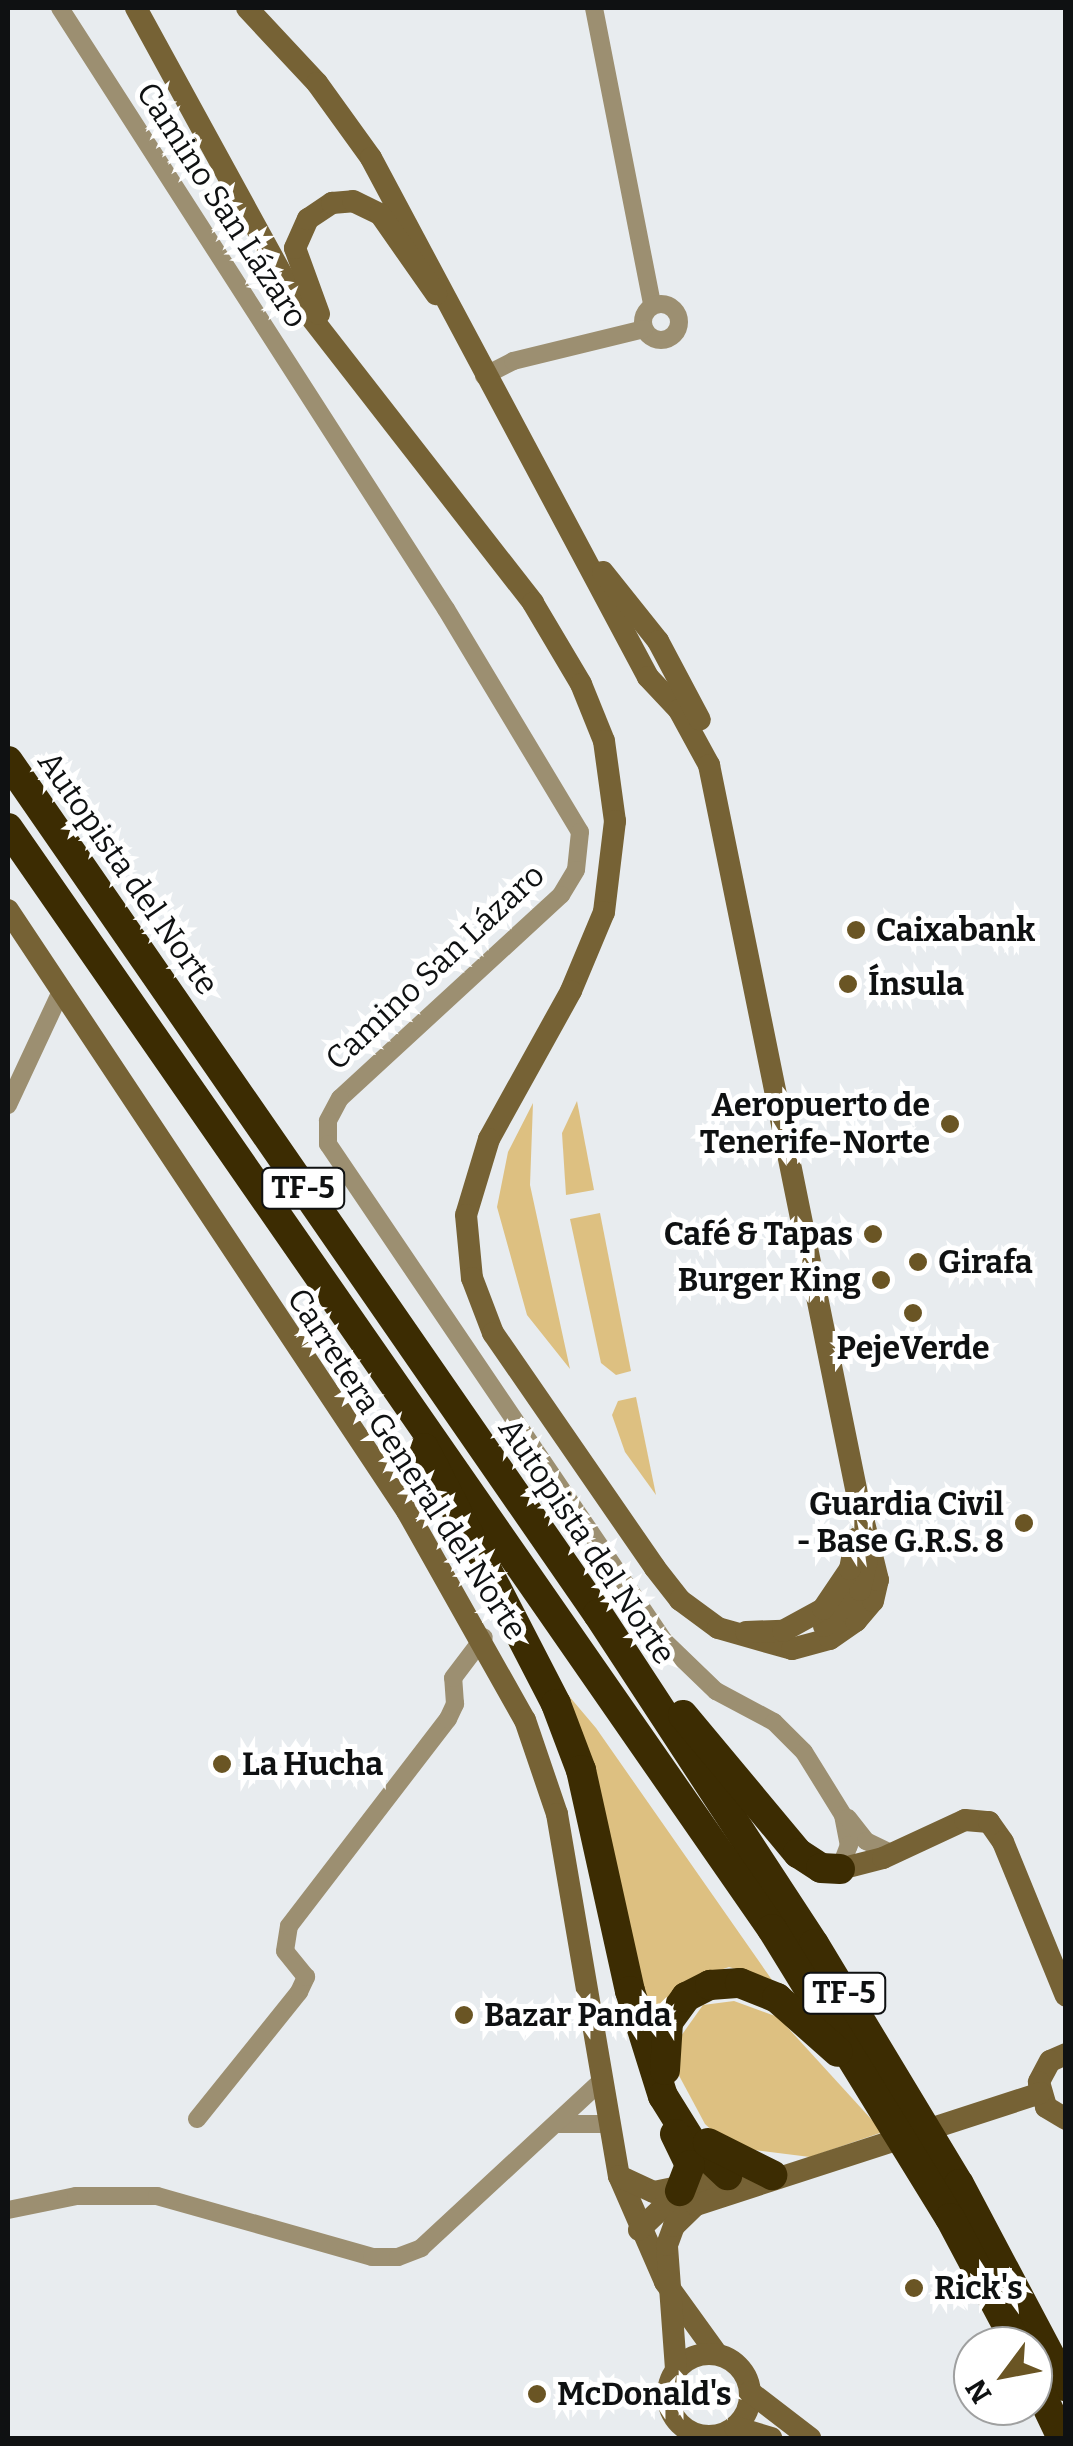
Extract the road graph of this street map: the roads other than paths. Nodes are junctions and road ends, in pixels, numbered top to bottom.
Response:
1 (60, 8) edge
2 (136, 8) edge
3 (247, 8) edge
4 (594, 8) edge
5 (444, 303) junction
6 (652, 305) junction
7 (644, 329) junction
8 (325, 332) junction
9 (484, 376) junction
10 (579, 538) junction
11 (648, 677) junction
12 (8, 761) edge
13 (722, 819) junction
14 (8, 828) edge
15 (726, 846) junction
16 (8, 910) edge
17 (62, 989) junction
18 (8, 1105) edge
19 (400, 1396) junction
20 (859, 1505) junction
21 (598, 1614) junction
22 (713, 1625) junction
23 (484, 1636) junction
24 (843, 1815) junction
25 (892, 1854) junction
26 (840, 1869) junction
27 (630, 1991) junction
28 (1066, 1996) edge
29 (1066, 2054) edge
30 (863, 2074) junction
31 (600, 2082) junction
32 (1040, 2093) junction
33 (197, 2119) dead end
34 (1066, 2119) edge
35 (558, 2124) junction
36 (606, 2124) junction
37 (619, 2176) junction
38 (769, 2176) junction
39 (680, 2191) junction
40 (8, 2210) edge
41 (639, 2230) junction
42 (666, 2282) junction
43 (1007, 2326) edge
44 (717, 2354) junction
45 (676, 2369) junction
46 (1066, 2386) edge
47 (750, 2392) junction
48 (734, 2428) junction
49 (771, 2438) edge
50 (810, 2438) edge

1 - 24 street, Camino San Lázaro
2 - 8 main road
3 - 5 main road
4 - 6 street
5 - 8 main road
5 - 9 main road
6 - 7 street
6 - 7 street
7 - 9 street
8 - 22 main road
9 - 10 main road
10 - 11 main road
10 - 13 main road
11 - 13 main road
11 - 15 main road
12 - 21 highway, Autopista del Norte / TF-5
13 - 15 main road
14 - 19 highway, Autopista del Norte / TF-5
15 - 20 main road
16 - 17 main road, Carretera General del Norte
17 - 18 street
17 - 23 main road, Carretera General del Norte
19 - 27 highway
19 - 30 highway, Autopista del Norte / TF-5
20 - 22 main road
20 - 22 main road
21 - 26 highway
21 - 46 highway, Autopista del Norte / TF-5
23 - 31 main road, Carretera General del Norte
23 - 33 street
24 - 25 street, Camino San Lázaro
24 - 26 street
25 - 26 main road
25 - 28 main road
27 - 38 highway
27 - 39 highway
29 - 32 main road
30 - 38 highway
30 - 43 highway, Autopista del Norte / TF-5
31 - 35 street
31 - 36 main road, Carretera General del Norte
32 - 34 main road
32 - 38 main road
35 - 36 street
35 - 40 street
36 - 37 main road, Carretera General del Norte
37 - 39 main road
37 - 41 main road, Carretera General del Norte
38 - 39 main road
38 - 42 main road
39 - 41 main road
41 - 42 main road, Carretera General del Norte
42 - 44 main road, Carretera General del Norte
42 - 45 main road, Carretera General del Norte
44 - 45 main road
44 - 47 main road
45 - 48 main road
47 - 48 main road
47 - 50 main road
48 - 49 main road

